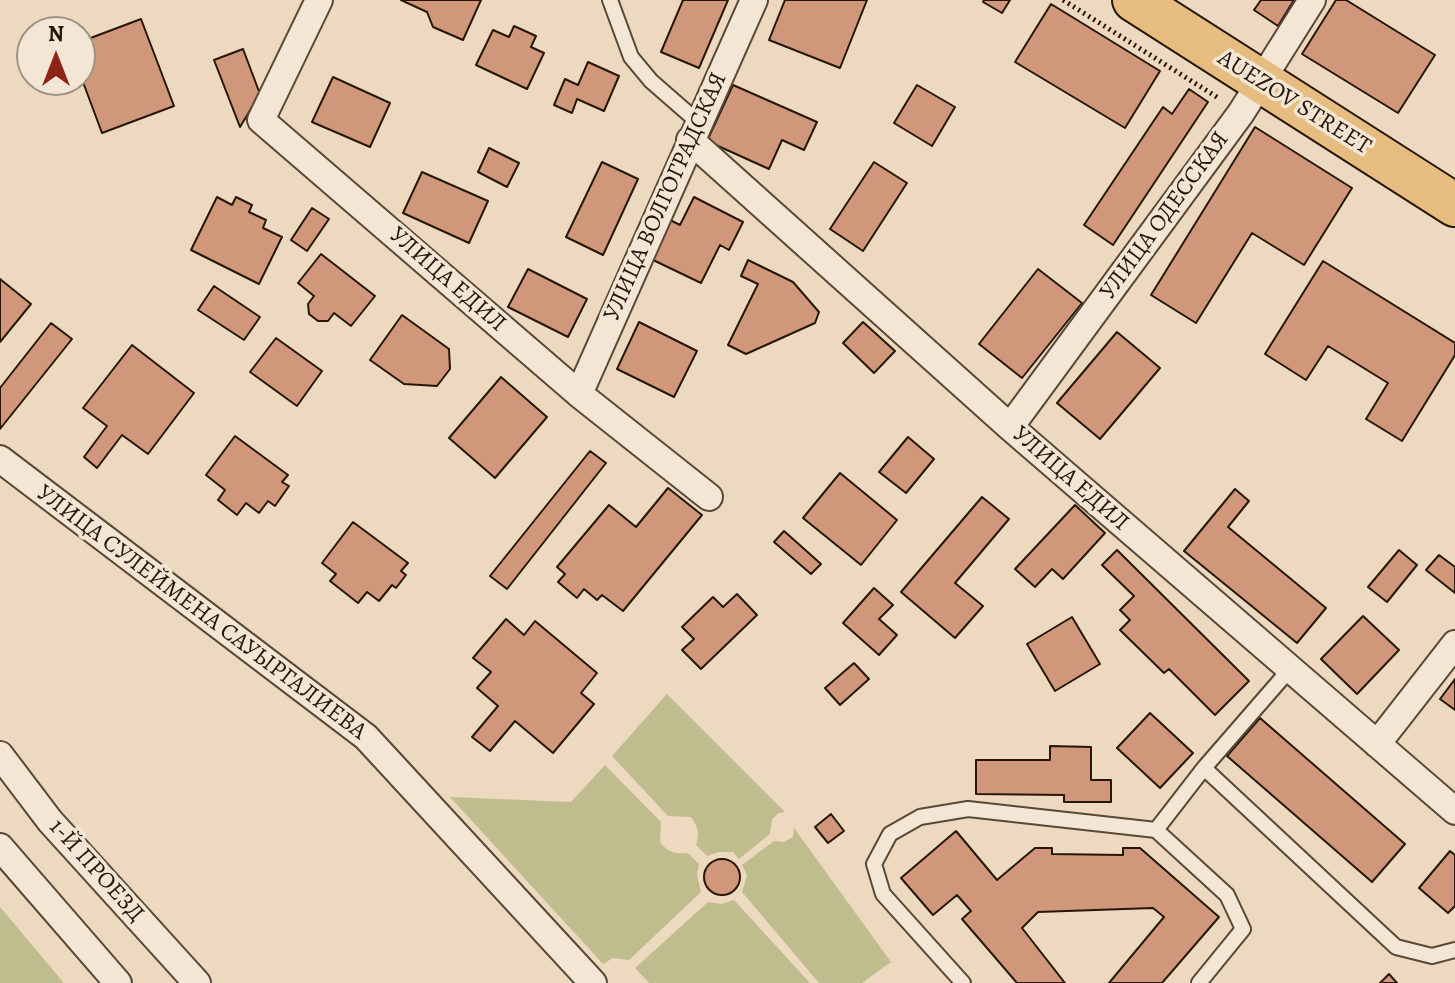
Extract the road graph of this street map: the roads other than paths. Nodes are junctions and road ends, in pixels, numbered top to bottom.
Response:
1 (319, 0) edge
2 (610, 0) edge
3 (754, 0) edge
4 (1134, 0) edge
5 (1312, 0) edge
6 (1260, 83) junction
7 (694, 131) junction
8 (1455, 205) edge
9 (579, 394) junction
10 (1010, 427) junction
11 (0, 459) edge
12 (709, 497) dead end
13 (1455, 644) edge
14 (1290, 669) junction
15 (1377, 744) junction
16 (0, 755) edge
17 (1204, 768) junction
18 (1455, 811) edge
19 (1156, 830) junction
20 (0, 847) edge
21 (1455, 950) edge
22 (118, 983) edge
23 (197, 983) edge
24 (593, 983) edge
25 (963, 983) edge
26 (1199, 983) edge

1 - 9 street, УЛИЦА ЕДИЛ
2 - 7 lane
3 - 7 street, УЛИЦА ВОЛГОГРАДСКАЯ
4 - 6 main road, AUEZOV STREET
5 - 6 street, УЛИЦА ОДЕССКАЯ
6 - 8 main road, AUEZOV STREET
6 - 10 street, УЛИЦА ОДЕССКАЯ
7 - 9 street, УЛИЦА ВОЛГОГРАДСКАЯ
7 - 10 street, УЛИЦА ЕДИЛ
9 - 12 street, УЛИЦА ЕДИЛ
10 - 14 street, УЛИЦА ЕДИЛ
11 - 24 street, УЛИЦА СУЛЕЙМЕНА САУЫРГАЛИЕВА
13 - 15 street
14 - 15 street, УЛИЦА ЕДИЛ
14 - 17 lane
15 - 18 street, УЛИЦА ЕДИЛ
16 - 23 street, 1-Й ПРОЕЗД
17 - 19 lane
17 - 21 lane
19 - 25 lane
19 - 26 lane
20 - 22 street

